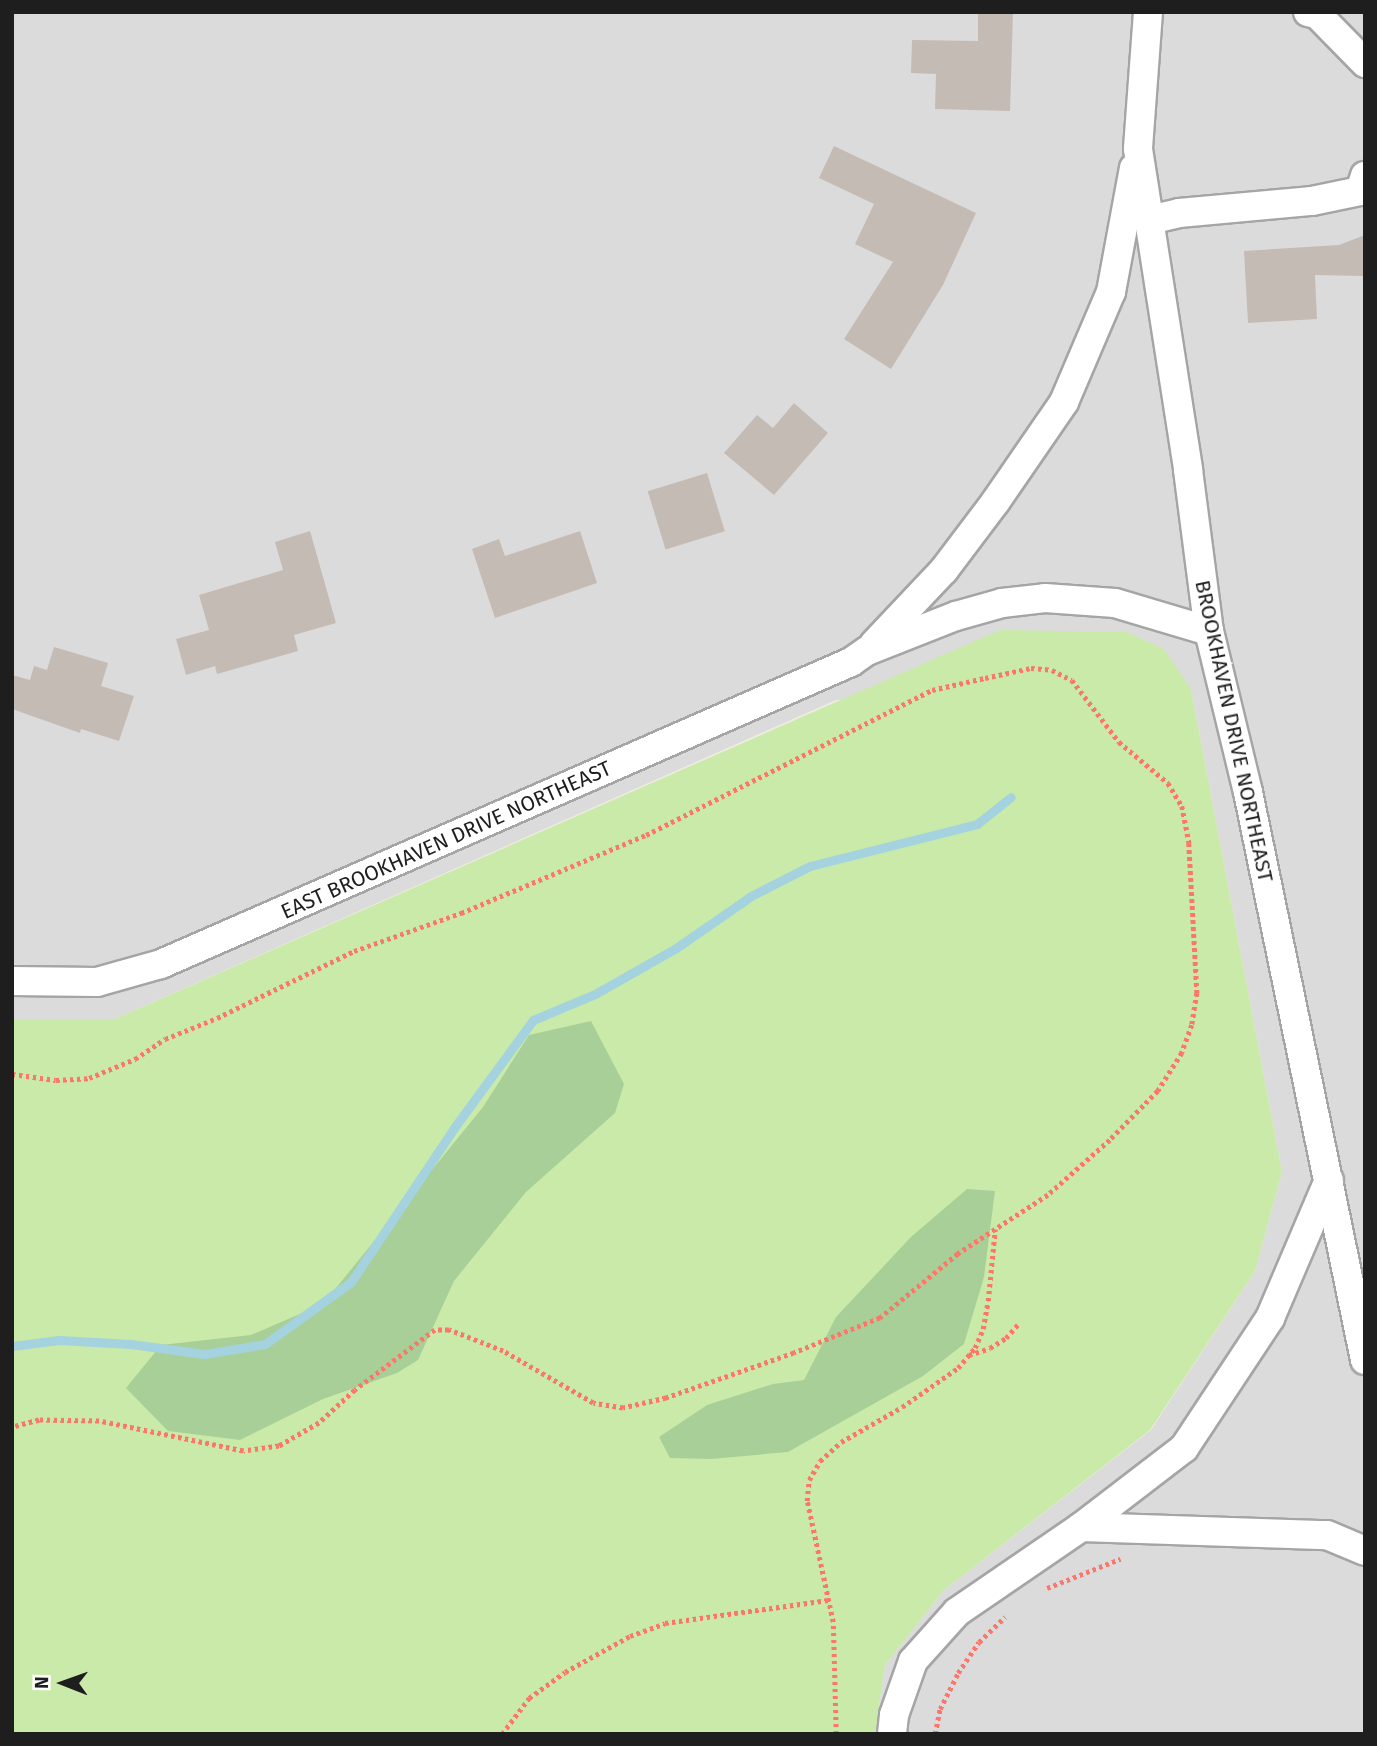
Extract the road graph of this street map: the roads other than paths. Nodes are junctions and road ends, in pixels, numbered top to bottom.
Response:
1 (1148, 12) edge
2 (1308, 12) edge
3 (1365, 63) edge
4 (1138, 149) junction
5 (1365, 176) edge
6 (1149, 220) junction
7 (1209, 631) junction
8 (867, 651) junction
9 (12, 981) edge
10 (1329, 1180) junction
11 (1365, 1360) edge
12 (1082, 1527) junction
13 (1365, 1551) edge
14 (892, 1734) edge

1 - 4 street, BROOKHAVEN DRIVE NORTHEAST
2 - 3 street
4 - 6 street, BROOKHAVEN DRIVE NORTHEAST
4 - 8 street, EAST BROOKHAVEN DRIVE NORTHEAST
5 - 6 street
6 - 7 street, BROOKHAVEN DRIVE NORTHEAST
7 - 8 street, EAST BROOKHAVEN DRIVE NORTHEAST
7 - 10 street, BROOKHAVEN DRIVE NORTHEAST
8 - 9 street, EAST BROOKHAVEN DRIVE NORTHEAST
10 - 11 street, BROOKHAVEN DRIVE NORTHEAST
10 - 12 street
12 - 13 street
12 - 14 street

